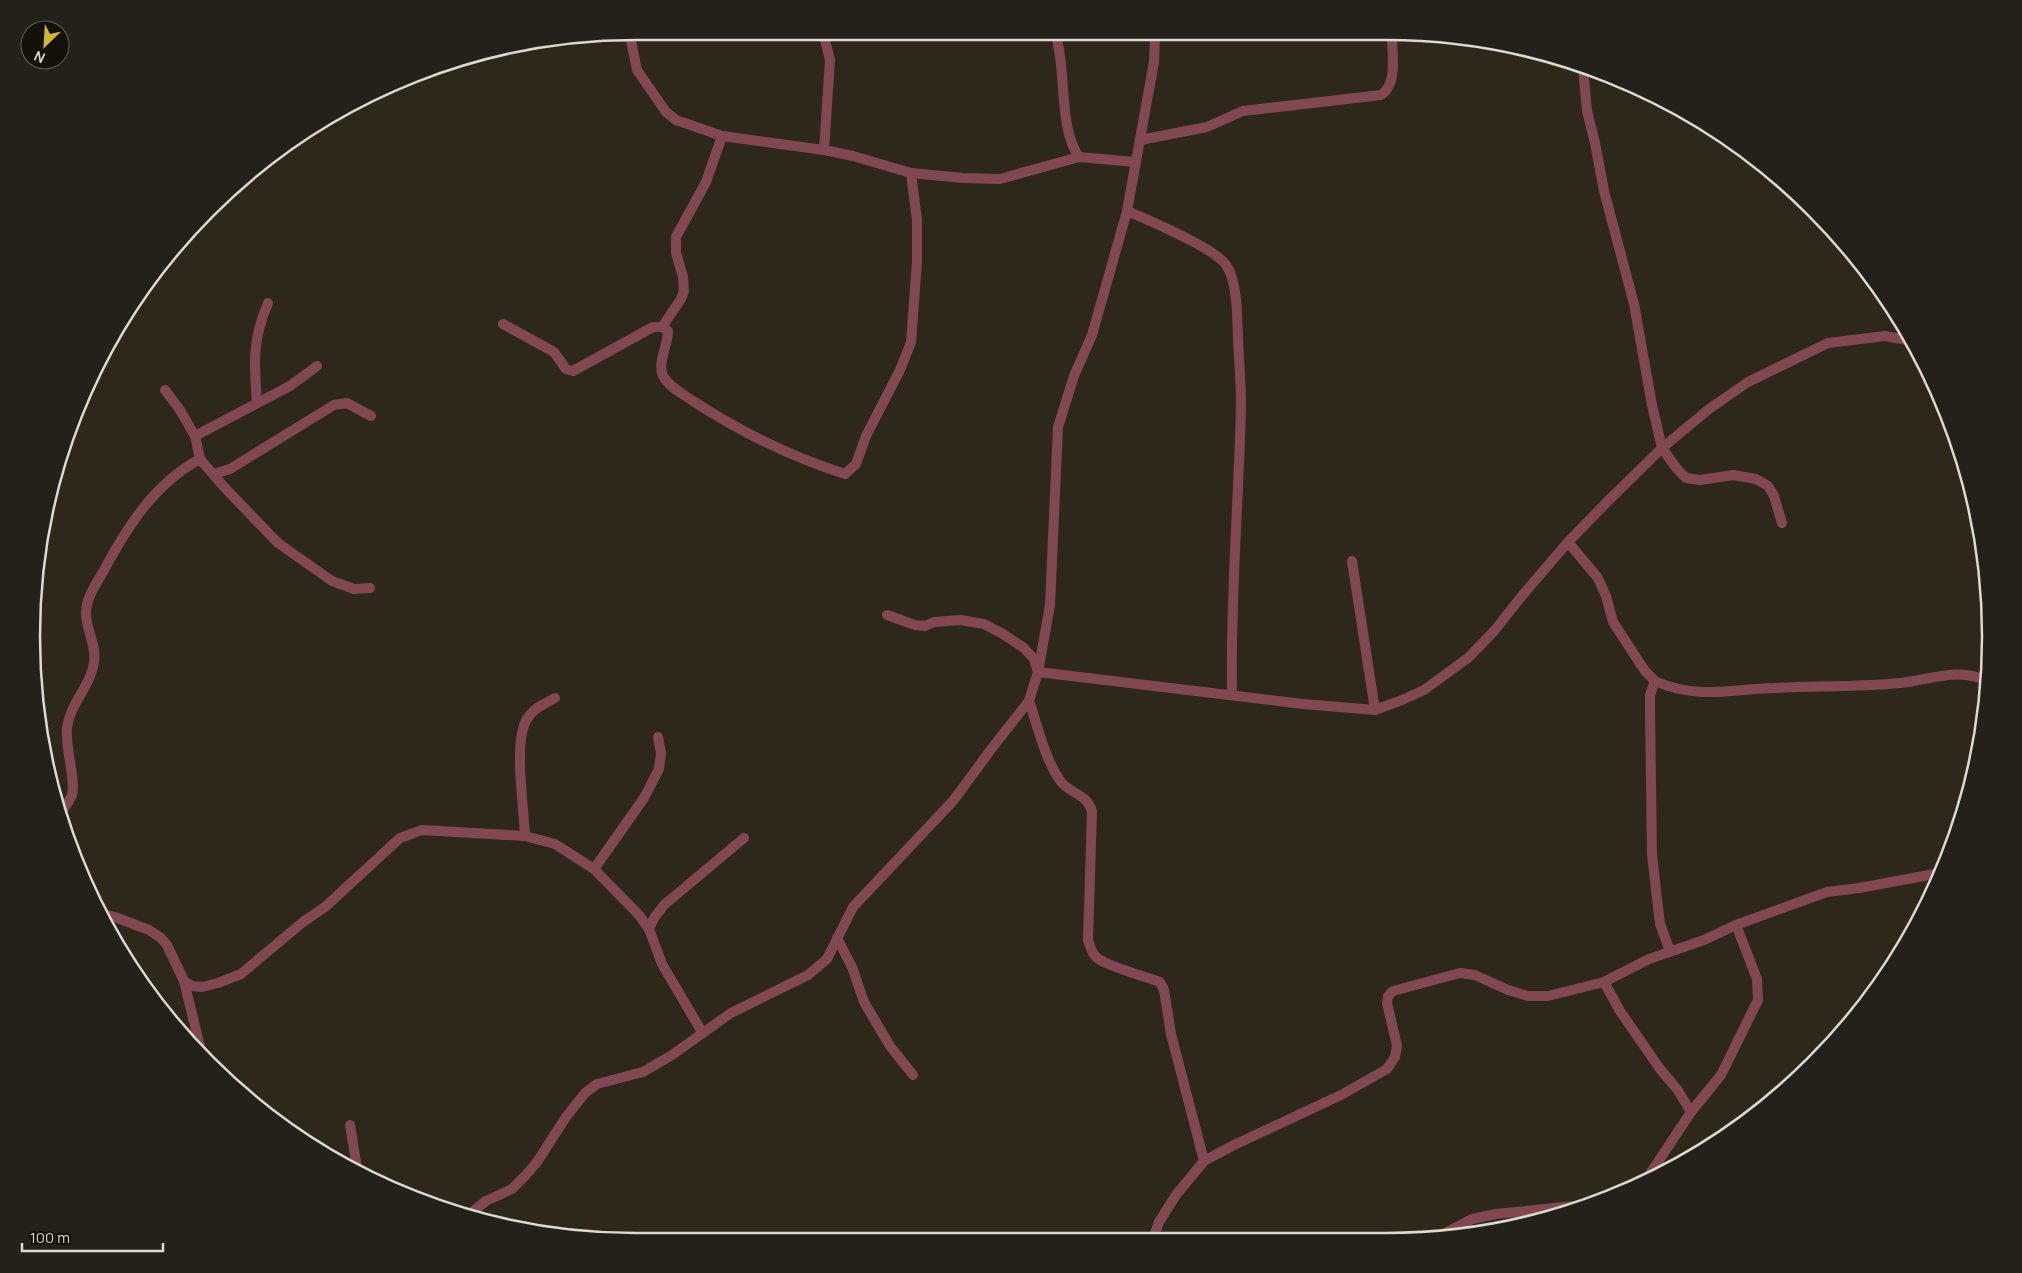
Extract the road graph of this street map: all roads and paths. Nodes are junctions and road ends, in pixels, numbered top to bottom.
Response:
1 (631, 40) edge
2 (825, 40) edge
3 (1057, 40) edge
4 (1154, 40) edge
5 (1392, 40) edge
6 (1584, 74) edge
7 (722, 136) junction
8 (1140, 140) junction
9 (824, 150) junction
10 (1079, 157) junction
11 (1135, 162) junction
12 (911, 173) junction
13 (1127, 211) junction
14 (268, 303) dead end
15 (503, 324) dead end
16 (662, 327) junction
17 (1903, 339) edge
18 (317, 366) dead end
19 (165, 390) dead end
20 (257, 403) junction
21 (371, 416) dead end
22 (195, 436) junction
23 (1662, 448) junction
24 (200, 459) junction
25 (214, 474) junction
26 (1782, 523) dead end
27 (1568, 542) junction
28 (1352, 562) dead end
29 (370, 588) dead end
30 (887, 615) dead end
31 (1038, 672) junction
32 (1981, 678) edge
33 (1655, 681) junction
34 (1232, 695) junction
35 (555, 698) dead end
36 (1029, 701) junction
37 (1375, 710) junction
38 (658, 737) dead end
39 (65, 805) edge
40 (526, 836) junction
41 (744, 838) dead end
42 (594, 869) junction
43 (1932, 874) edge
44 (110, 916) edge
45 (1736, 926) junction
46 (650, 929) junction
47 (837, 938) junction
48 (1670, 951) junction
49 (184, 981) junction
50 (1604, 982) junction
51 (702, 1032) junction
52 (199, 1041) edge
53 (913, 1075) dead end
54 (1691, 1112) junction
55 (350, 1125) dead end
56 (1204, 1161) junction
57 (356, 1162) edge
58 (1653, 1169) edge
59 (474, 1210) edge
60 (1549, 1210) edge
61 (1453, 1229) edge
62 (1155, 1233) edge

1 - 7 street
2 - 9 street
3 - 10 street
4 - 8 street
5 - 8 street
6 - 23 street
7 - 9 street
7 - 16 street
8 - 11 street
9 - 12 street
10 - 11 street
10 - 12 street
11 - 13 street
12 - 16 street
13 - 31 street
13 - 34 street
14 - 20 street
15 - 16 street
17 - 23 street
18 - 20 street
19 - 22 street
20 - 22 street
21 - 25 street
22 - 24 street
23 - 26 street
23 - 27 street
24 - 25 street
24 - 39 street
25 - 29 street
27 - 33 street
27 - 37 street
28 - 37 street
30 - 31 street
31 - 34 street
31 - 36 street
32 - 33 street
33 - 48 street
34 - 37 street
35 - 40 street
36 - 47 street
36 - 56 street
38 - 42 street
40 - 42 street
40 - 49 street
41 - 46 street
42 - 46 street
43 - 45 street
44 - 49 street
45 - 48 street
45 - 54 street
46 - 51 street
47 - 51 street
47 - 53 street
48 - 50 street
49 - 52 street
50 - 54 street
50 - 56 street
51 - 59 street
54 - 58 street
55 - 57 street
56 - 62 street
60 - 61 street

